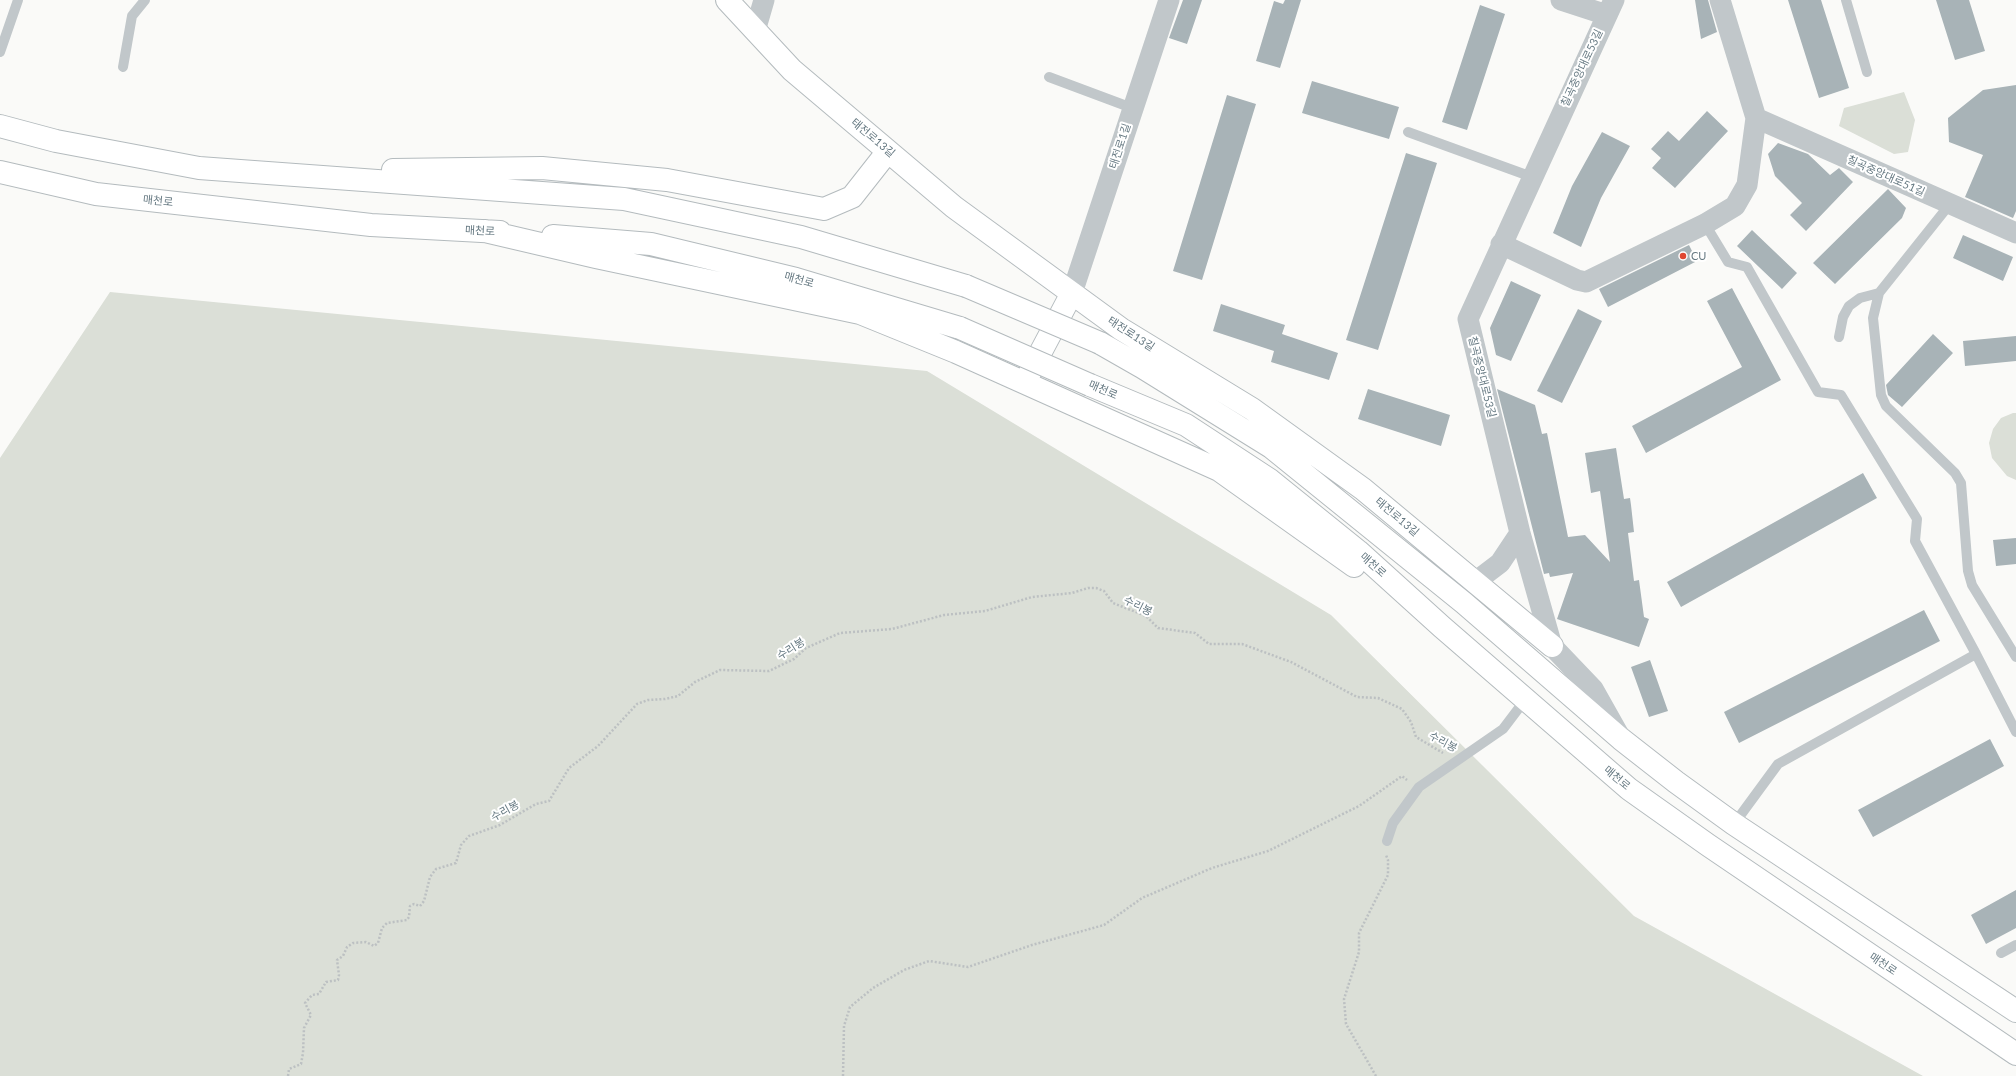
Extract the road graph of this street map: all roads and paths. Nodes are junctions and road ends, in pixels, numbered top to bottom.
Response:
1 (18, 0) edge
2 (145, 0) edge
3 (727, 0) edge
4 (764, 0) edge
5 (1169, 0) edge
6 (1561, 0) edge
7 (1720, 0) edge
8 (1846, 0) edge
9 (1610, 7) edge
10 (754, 31) junction
11 (0, 52) edge
12 (123, 67) dead end
13 (1867, 72) dead end
14 (1049, 77) dead end
15 (1132, 108) junction
16 (1756, 118) junction
17 (0, 126) edge
18 (1408, 132) dead end
19 (890, 153) junction
20 (0, 172) edge
21 (1532, 177) junction
22 (326, 178) junction
23 (1950, 204) junction
24 (1705, 224) junction
25 (485, 231) junction
26 (2016, 234) edge
27 (1501, 244) junction
28 (1879, 292) junction
29 (1072, 293) junction
30 (1838, 337) dead end
31 (1024, 384) junction
32 (1520, 533) junction
33 (1475, 582) junction
34 (1442, 628) junction
35 (1552, 646) junction
36 (1976, 654) junction
37 (2016, 657) edge
38 (1525, 700) junction
39 (2016, 732) edge
40 (1621, 739) junction
41 (1458, 760) junction
42 (1419, 787) junction
43 (1734, 824) junction
44 (1387, 842) joint
45 (2016, 945) edge
46 (2001, 953) dead end
47 (2016, 1011) edge
48 (2016, 1054) edge
49 (288, 1076) edge
50 (843, 1076) edge
51 (1376, 1076) edge

1 - 11 lane
2 - 12 lane
3 - 10 main road, 태전로13길
4 - 10 street
5 - 15 street, 태전로1길
6 - 9 street, 칠곡중앙대로53길
7 - 16 street
8 - 13 lane
9 - 21 street, 칠곡중앙대로53길
10 - 19 main road, 태전로13길
14 - 15 lane
15 - 29 street, 태전로1길
16 - 23 street, 칠곡중앙대로51길
16 - 24 street
17 - 22 main road
18 - 21 lane
19 - 22 main road
19 - 29 main road, 태전로13길
20 - 25 main road, 매천로
21 - 27 street, 칠곡중앙대로53길
22 - 40 main road, bridge
23 - 26 street, 칠곡중앙대로51길
23 - 28 lane
24 - 27 street
24 - 36 lane
25 - 31 main road
25 - 34 main road, 매천로, bridge
27 - 32 street, 칠곡중앙대로53길
28 - 30 lane
28 - 37 lane
29 - 31 main road
29 - 33 main road, 태전로13길
31 - 34 main road
32 - 33 street
32 - 35 street, 칠곡중앙대로53길
33 - 35 main road, 태전로13길
34 - 38 main road, 매천로
35 - 40 street, 칠곡중앙대로53길
36 - 39 lane
36 - 43 lane
38 - 41 lane
38 - 48 main road, 매천로
40 - 43 main road
41 - 42 lane
41 - 49 path, 수리봉
42 - 44 lane
42 - 50 path
43 - 47 main road
44 - 51 path
45 - 46 lane

